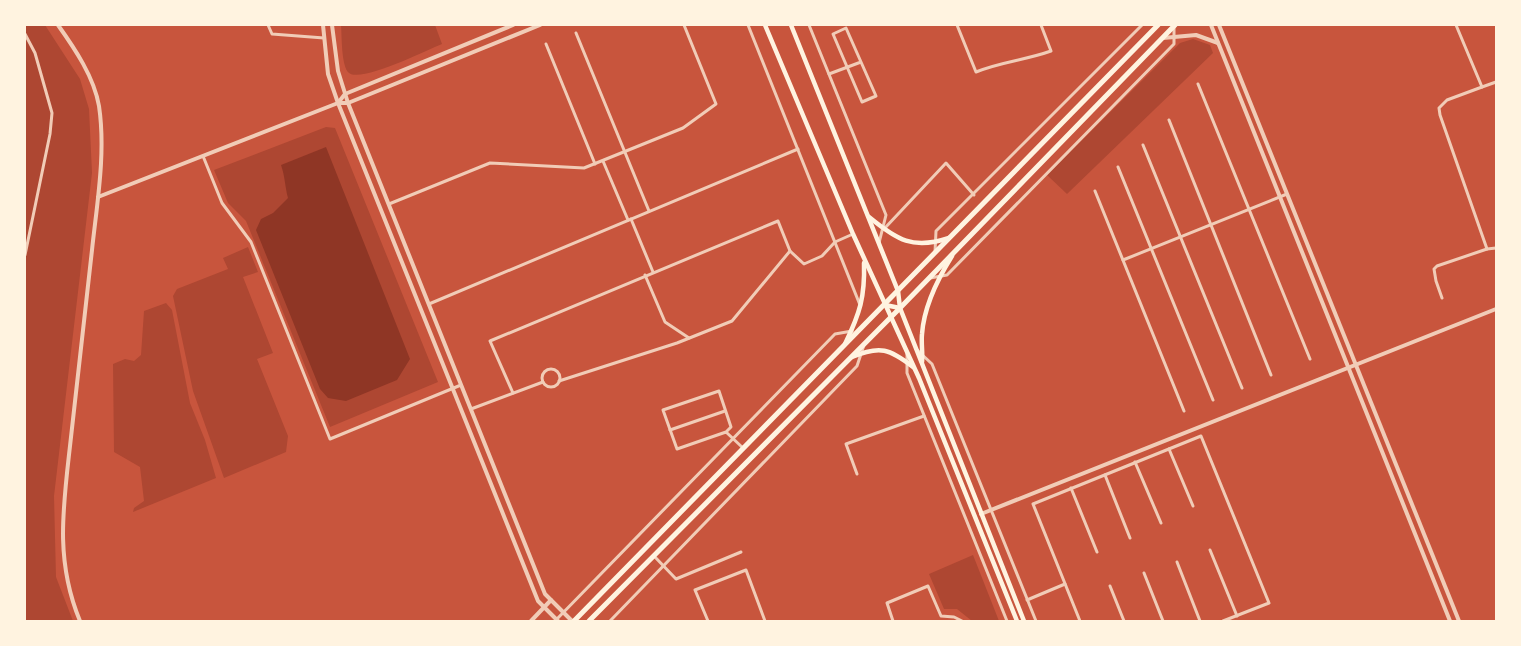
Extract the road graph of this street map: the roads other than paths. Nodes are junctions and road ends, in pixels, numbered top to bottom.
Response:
1 (58, 25) edge
2 (268, 25) edge
3 (323, 25) edge
4 (332, 25) edge
5 (513, 25) edge
6 (540, 25) edge
7 (684, 25) edge
8 (748, 25) edge
9 (765, 25) edge
10 (791, 25) edge
11 (809, 25) edge
12 (958, 25) edge
13 (1041, 25) edge
14 (1142, 25) edge
15 (1158, 25) edge
16 (1175, 25) edge
17 (1211, 25) edge
18 (1219, 25) edge
19 (1456, 25) edge
20 (576, 33) dead end
21 (25, 34) edge
22 (1175, 36) junction
23 (324, 38) junction
24 (1162, 38) junction
25 (1218, 43) junction
26 (546, 44) dead end
27 (861, 62) junction
28 (847, 68) junction
29 (829, 74) junction
30 (1496, 82) edge
31 (1198, 84) dead end
32 (1482, 87) junction
33 (345, 94) junction
34 (338, 103) junction
35 (348, 104) junction
36 (1168, 120) dead end
37 (1143, 145) dead end
38 (798, 149) junction
39 (625, 152) junction
40 (203, 156) junction
41 (603, 161) junction
42 (594, 164) junction
43 (1118, 167) dead end
44 (1095, 191) dead end
45 (1288, 194) junction
46 (974, 195) junction
47 (98, 197) junction
48 (1279, 197) junction
49 (389, 204) junction
50 (1249, 210) junction
51 (649, 211) junction
52 (868, 216) junction
53 (629, 220) junction
54 (1211, 225) junction
55 (884, 229) junction
56 (853, 234) junction
57 (1181, 237) junction
58 (949, 238) junction
59 (835, 242) junction
60 (879, 242) junction
61 (936, 242) junction
62 (958, 247) junction
63 (1496, 248) edge
64 (1152, 249) junction
65 (1487, 249) junction
66 (790, 250) junction
67 (935, 253) junction
68 (25, 255) edge
69 (864, 259) junction
70 (1123, 260) junction
71 (653, 272) junction
72 (645, 276) junction
73 (939, 277) junction
74 (927, 279) junction
75 (898, 291) junction
76 (1442, 298) dead end
77 (429, 304) junction
78 (885, 306) junction
79 (862, 308) junction
80 (900, 308) junction
81 (1496, 309) edge
82 (890, 317) junction
83 (860, 330) junction
84 (851, 331) junction
85 (690, 338) junction
86 (866, 342) junction
87 (844, 345) junction
88 (916, 349) junction
89 (861, 353) junction
90 (907, 353) junction
91 (923, 354) junction
92 (851, 358) junction
93 (1310, 359) dead end
94 (906, 362) junction
95 (1354, 365) junction
96 (922, 366) junction
97 (1347, 367) junction
98 (914, 368) junction
99 (1271, 376) dead end
100 (543, 382) junction
101 (559, 382) junction
102 (461, 385) junction
103 (1242, 388) dead end
104 (452, 389) junction
105 (513, 393) junction
106 (1213, 400) dead end
107 (471, 409) junction
108 (725, 410) junction
109 (1184, 411) dead end
110 (924, 416) junction
111 (670, 430) junction
112 (726, 432) junction
113 (734, 439) junction
114 (743, 448) junction
115 (1169, 448) junction
116 (1136, 462) junction
117 (857, 474) dead end
118 (1104, 475) junction
119 (1071, 488) junction
120 (1193, 506) dead end
121 (991, 509) junction
122 (981, 514) junction
123 (1161, 523) dead end
124 (1130, 538) dead end
125 (1210, 550) dead end
126 (741, 552) dead end
127 (1097, 552) dead end
128 (654, 556) junction
129 (1177, 562) dead end
130 (663, 566) junction
131 (1144, 574) dead end
132 (1065, 584) junction
133 (1110, 586) dead end
134 (551, 600) junction
135 (1027, 600) junction
136 (544, 607) junction
137 (563, 612) junction
138 (1236, 616) junction
139 (556, 620) edge
140 (80, 621) edge
141 (530, 621) edge
142 (573, 621) edge
143 (589, 621) edge
144 (610, 621) edge
145 (708, 621) edge
146 (765, 621) edge
147 (893, 621) edge
148 (962, 621) edge
149 (1007, 621) edge
150 (1016, 621) edge
151 (1024, 621) edge
152 (1036, 621) edge
153 (1080, 621) edge
154 (1124, 621) edge
155 (1163, 621) edge
156 (1200, 621) edge
157 (1224, 621) edge
158 (1450, 621) edge
159 (1459, 621) edge

1 - 47 street
2 - 23 street
3 - 23 street
4 - 33 street
5 - 33 street
6 - 35 street
7 - 39 street
8 - 38 street
9 - 56 main road
10 - 52 main road
11 - 29 street
12 - 13 street
14 - 46 street
15 - 58 highway
16 - 22 street
16 - 24 highway
17 - 25 street
18 - 45 street
19 - 32 street
20 - 39 street
21 - 68 street
22 - 24 street
22 - 25 street
22 - 73 street
23 - 34 street
24 - 62 highway
25 - 48 street
26 - 42 street
27 - 28 street
27 - 28 street
27 - 28 street
28 - 29 street
29 - 55 street
30 - 32 street
31 - 50 street
32 - 65 street
33 - 34 street
33 - 35 street
34 - 35 street
34 - 40 street
34 - 104 street
35 - 49 street
36 - 54 street
37 - 57 street
38 - 51 street
38 - 59 street
39 - 41 street
39 - 51 street
40 - 47 street
40 - 104 street
41 - 42 street
41 - 53 street
42 - 49 street
43 - 64 street
44 - 70 street
45 - 48 street
45 - 95 street
46 - 55 street
46 - 61 street
47 - 140 street
48 - 50 street
48 - 97 street
49 - 77 street
50 - 54 street
50 - 93 street
51 - 53 street
52 - 55 main road
52 - 60 main road
53 - 71 street
53 - 77 street
54 - 57 street
54 - 99 street
55 - 60 street
55 - 61 main road
56 - 59 street
56 - 69 main road
57 - 64 street
57 - 103 street
58 - 61 main road
58 - 67 highway
59 - 66 street
59 - 79 street
60 - 75 main road
61 - 67 street
62 - 73 main road
62 - 74 highway
63 - 65 street
64 - 70 street
64 - 106 street
65 - 76 street
66 - 71 street
66 - 85 street
67 - 75 highway
69 - 78 main road
69 - 79 main road
70 - 109 street
71 - 72 street
72 - 85 street
72 - 105 street
73 - 74 street
73 - 91 main road
74 - 80 highway
75 - 78 highway
75 - 80 main road
77 - 102 street
78 - 80 main road
78 - 82 main road
78 - 83 highway
79 - 84 main road
80 - 82 highway
80 - 88 main road
81 - 95 street
82 - 86 highway
82 - 90 main road
83 - 84 street
83 - 87 highway
84 - 87 main road
84 - 113 street
85 - 101 street
86 - 89 street
86 - 92 highway
87 - 114 highway
88 - 91 street
88 - 96 main road
89 - 92 main road
89 - 94 main road
89 - 130 street
90 - 94 street
90 - 98 main road
91 - 96 main road
91 - 121 street
92 - 128 highway
94 - 98 main road
94 - 110 street
95 - 97 street
95 - 159 street
96 - 122 main road
97 - 121 street
97 - 158 street
98 - 150 main road
100 - 101 street
100 - 101 street
100 - 105 street
102 - 104 street
102 - 107 street
104 - 136 street
105 - 107 street
107 - 134 street
108 - 111 street
108 - 111 street
108 - 112 street
110 - 117 street
110 - 149 street
111 - 112 street
112 - 113 street
113 - 114 street
113 - 137 street
114 - 142 highway
115 - 116 street
115 - 120 street
115 - 138 street
116 - 118 street
116 - 123 street
118 - 119 street
118 - 124 street
119 - 127 street
119 - 132 street
121 - 122 street
121 - 135 street
122 - 151 main road
125 - 138 street
126 - 130 street
128 - 130 street
128 - 143 highway
129 - 156 street
130 - 144 street
131 - 155 street
132 - 135 street
132 - 153 street
133 - 154 street
134 - 136 street
134 - 137 street
135 - 152 street
136 - 139 street
136 - 141 street
137 - 139 street
137 - 142 street
138 - 157 street
145 - 146 street
147 - 148 street

